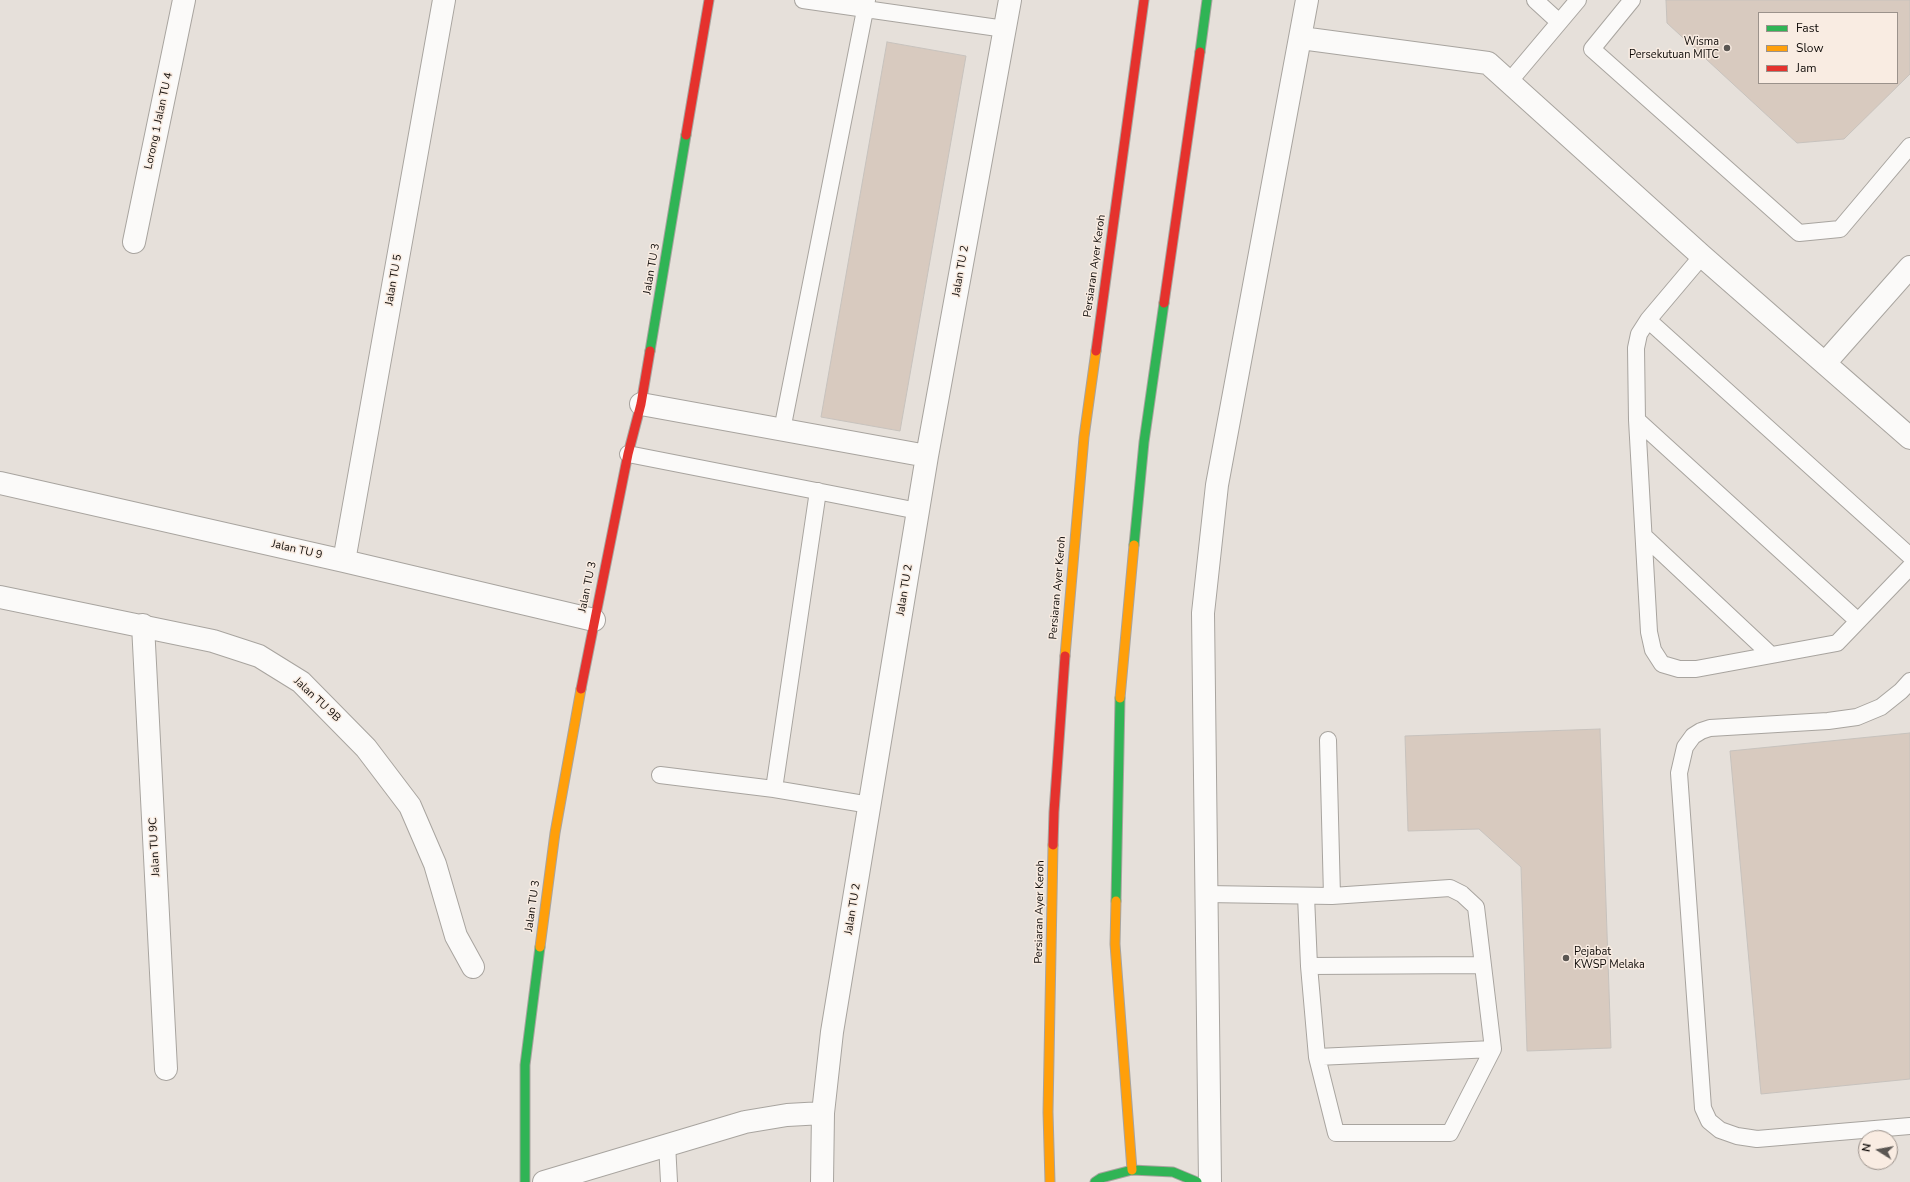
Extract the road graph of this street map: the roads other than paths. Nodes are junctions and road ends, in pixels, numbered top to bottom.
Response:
1 (184, 0) edge
2 (444, 0) edge
3 (709, 0) edge
4 (803, 0) edge
5 (1010, 0) edge
6 (1144, 0) edge
7 (1207, 0) edge
8 (1307, 0) edge
9 (1534, 0) edge
10 (1578, 0) edge
11 (1632, 0) edge
12 (866, 5) edge
13 (1559, 22) junction
14 (1005, 28) junction
15 (1301, 38) junction
16 (1509, 82) junction
17 (1910, 146) edge
18 (134, 242) dead end
19 (1702, 256) junction
20 (1910, 267) edge
21 (1648, 320) junction
22 (1825, 363) junction
23 (641, 404) junction
24 (1637, 420) junction
25 (782, 430) junction
26 (1910, 438) edge
27 (628, 454) junction
28 (927, 456) junction
29 (0, 483) edge
30 (818, 491) junction
31 (918, 511) junction
32 (1644, 536) junction
33 (1910, 556) edge
34 (344, 561) junction
35 (1910, 567) edge
36 (0, 597) edge
37 (594, 620) junction
38 (1858, 621) junction
39 (143, 626) junction
40 (1771, 655) junction
41 (1910, 681) edge
42 (1328, 740) dead end
43 (660, 775) dead end
44 (774, 789) junction
45 (870, 805) junction
46 (1206, 894) junction
47 (1306, 896) junction
48 (1332, 896) junction
49 (1482, 965) junction
50 (1309, 966) junction
51 (473, 967) dead end
52 (1493, 1049) junction
53 (1317, 1057) junction
54 (166, 1069) dead end
55 (823, 1113) junction
56 (1910, 1126) edge
57 (667, 1144) junction
58 (1132, 1170) junction
59 (525, 1182) edge
60 (544, 1182) edge
61 (669, 1182) edge
62 (822, 1182) edge
63 (1050, 1182) edge
64 (1095, 1182) edge
65 (1197, 1182) edge
66 (1210, 1182) edge

1 - 18 street, Lorong 1 Jalan TU 4
2 - 34 street, Jalan TU 5
3 - 23 main road, Jalan TU 3
4 - 12 lane
5 - 14 street, Jalan TU 2
6 - 63 main road, Persiaran Ayer Keroh
7 - 58 main road
8 - 15 street
9 - 13 lane
10 - 13 lane
11 - 17 lane
12 - 14 lane
12 - 25 lane
13 - 16 lane
14 - 28 street, Jalan TU 2
15 - 16 street
15 - 46 street
16 - 19 street
19 - 21 lane
19 - 22 street
20 - 22 street
21 - 24 lane
21 - 33 lane
22 - 26 street
23 - 25 street
23 - 27 main road, Jalan TU 3
24 - 32 lane
24 - 38 lane
25 - 28 street
27 - 30 lane
27 - 37 main road, Jalan TU 3
28 - 31 street, Jalan TU 2
29 - 34 street, Jalan TU 9
30 - 31 lane
30 - 44 lane
31 - 45 street, Jalan TU 2
32 - 40 lane
32 - 40 lane
34 - 37 street, Jalan TU 9
35 - 38 lane
36 - 39 street, Jalan TU 9B
37 - 59 main road, Jalan TU 3
38 - 40 lane
39 - 51 street, Jalan TU 9B
39 - 54 street, Jalan TU 9C
41 - 56 lane
42 - 48 lane
43 - 44 lane
44 - 45 lane
45 - 55 street, Jalan TU 2
46 - 47 lane
46 - 66 street
47 - 48 lane
47 - 50 lane
48 - 49 lane
49 - 50 lane
49 - 52 lane
50 - 53 lane
52 - 53 lane
52 - 53 lane
55 - 57 street
55 - 62 street, Jalan TU 2
57 - 60 street
57 - 61 lane
58 - 64 main road
58 - 65 main road

